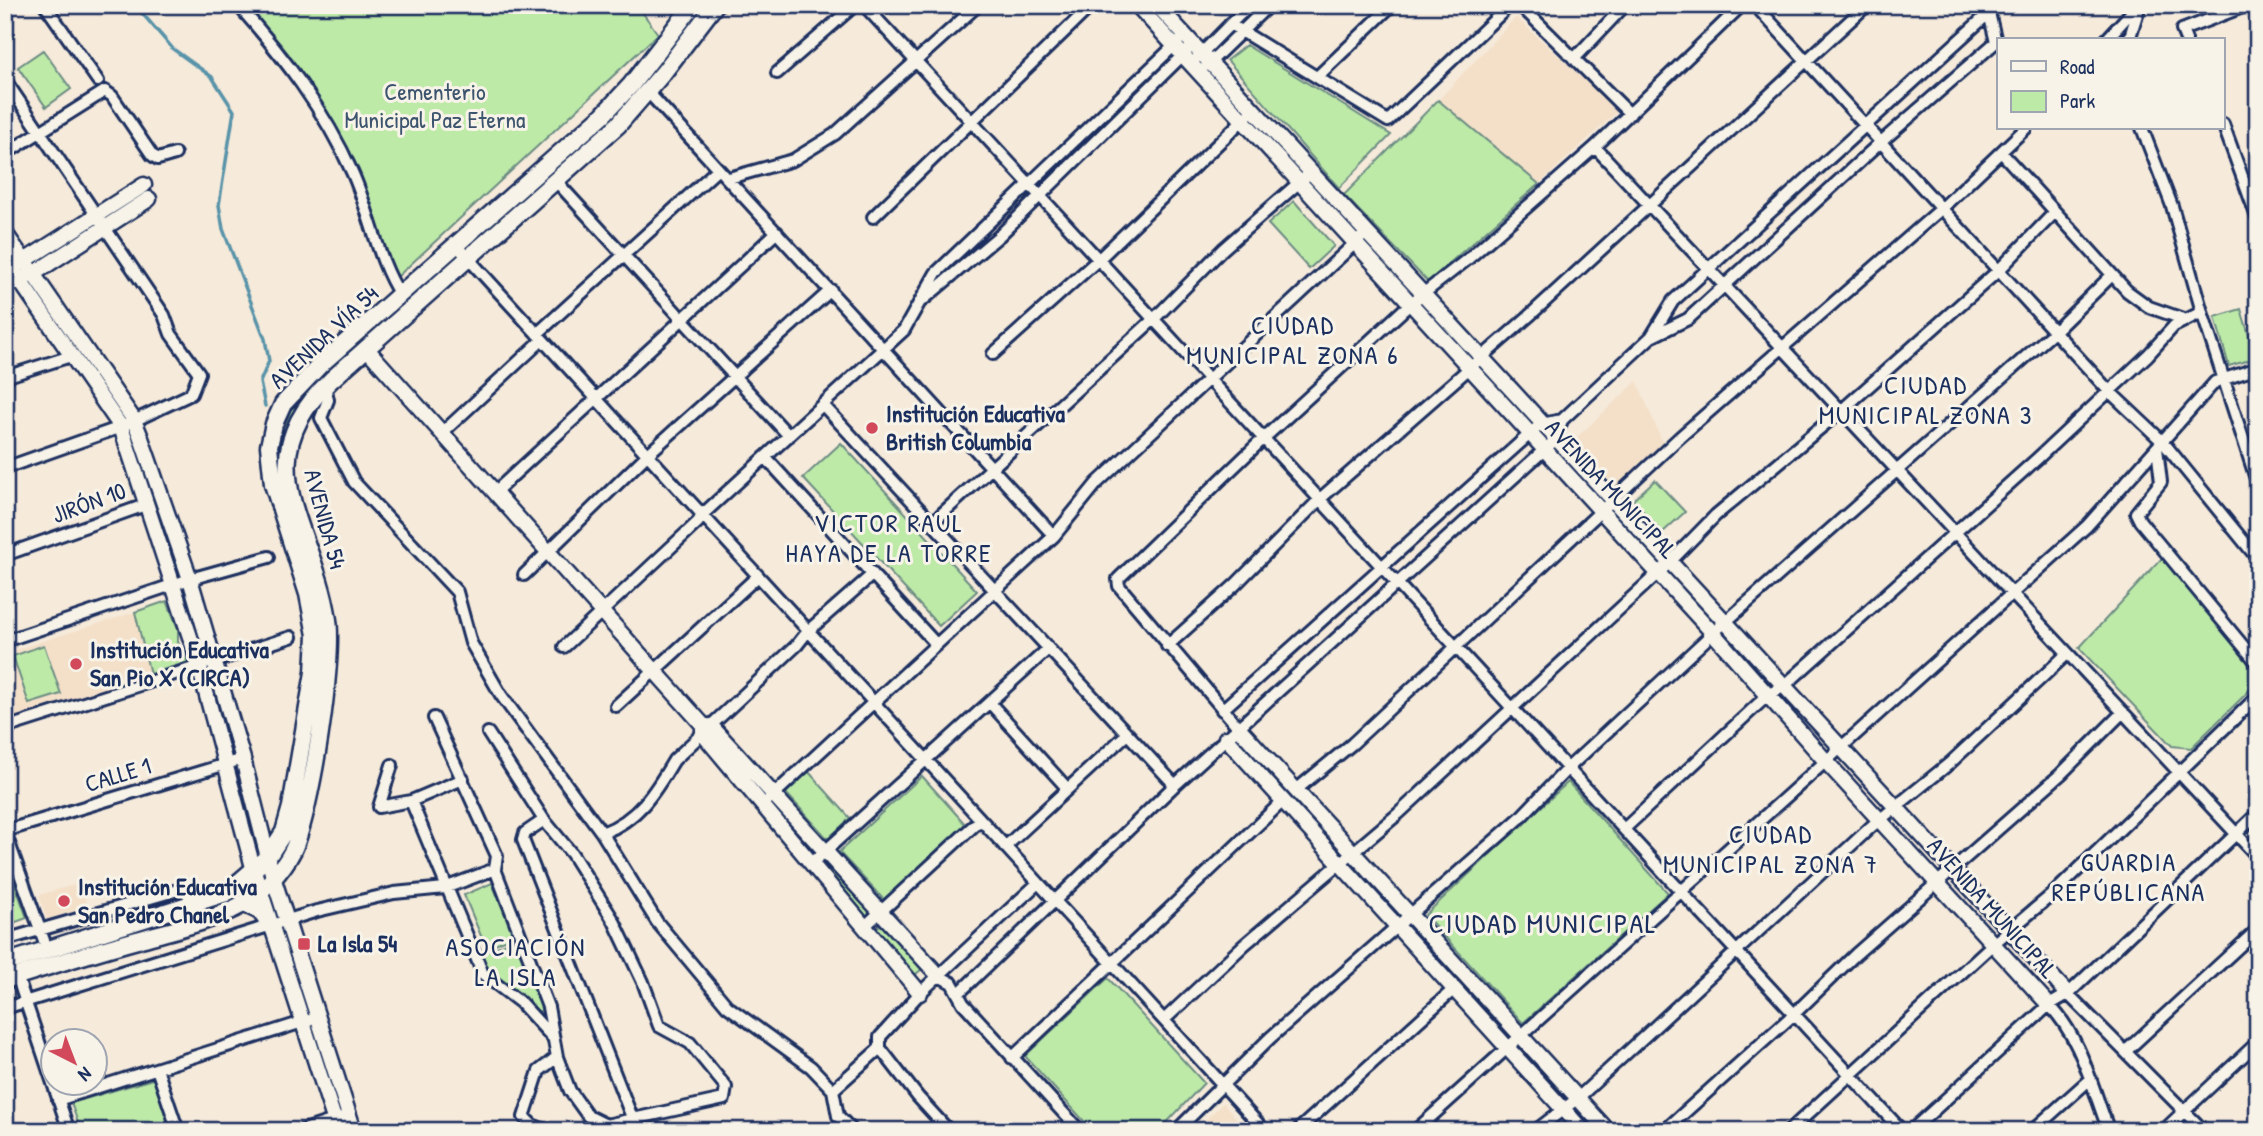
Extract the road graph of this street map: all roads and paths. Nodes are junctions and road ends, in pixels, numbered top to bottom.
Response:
1 (45, 5) edge
2 (238, 5) edge
3 (693, 5) edge
4 (715, 5) edge
5 (855, 5) edge
6 (864, 5) edge
7 (978, 5) edge
8 (1092, 5) edge
9 (1138, 5) edge
10 (1157, 5) edge
11 (1249, 5) edge
12 (1269, 5) edge
13 (1392, 5) edge
14 (1510, 5) edge
15 (1520, 5) edge
16 (1625, 5) edge
17 (1742, 5) edge
18 (1755, 5) edge
19 (1867, 5) edge
20 (2138, 5) edge
21 (2248, 5) edge
22 (2255, 5) edge
23 (1990, 9) edge
24 (2126, 10) edge
25 (2258, 11) edge
26 (1230, 24) junction
27 (1242, 32) junction
28 (2107, 38) edge
29 (2130, 38) edge
30 (2185, 38) edge
31 (1192, 54) junction
32 (1574, 58) junction
33 (1805, 61) junction
34 (918, 62) junction
35 (777, 73) dead end
36 (1317, 77) junction
37 (5, 80) edge
38 (99, 81) dead end
39 (648, 92) junction
40 (1630, 114) junction
41 (1248, 115) junction
42 (972, 122) junction
43 (1864, 125) junction
44 (2224, 126) edge
45 (2024, 130) edge
46 (2143, 130) edge
47 (40, 132) junction
48 (1881, 142) junction
49 (1595, 147) junction
50 (2001, 152) junction
51 (175, 153) dead end
52 (5, 154) edge
53 (718, 169) junction
54 (729, 178) junction
55 (1305, 178) junction
56 (556, 181) junction
57 (1029, 184) junction
58 (2254, 192) edge
59 (1040, 195) junction
60 (1650, 205) junction
61 (1941, 209) junction
62 (2056, 212) junction
63 (97, 216) junction
64 (873, 217) dead end
65 (2258, 220) edge
66 (107, 228) junction
67 (777, 232) junction
68 (5, 233) edge
69 (1366, 233) junction
70 (1354, 244) junction
71 (457, 246) junction
72 (625, 256) junction
73 (1100, 258) junction
74 (469, 260) junction
75 (12, 265) edge
76 (1708, 268) junction
77 (1999, 270) junction
78 (2112, 275) junction
79 (27, 277) junction
80 (5, 286) edge
81 (1725, 286) junction
82 (831, 290) junction
83 (1422, 294) junction
84 (401, 296) junction
85 (918, 304) junction
86 (1410, 304) junction
87 (2202, 312) junction
88 (1155, 318) junction
89 (682, 319) junction
90 (2183, 319) junction
91 (2055, 331) junction
92 (539, 337) junction
93 (1651, 337) junction
94 (366, 348) junction
95 (884, 348) junction
96 (1783, 349) junction
97 (993, 354) dead end
98 (71, 356) junction
99 (1474, 363) junction
100 (2258, 368) edge
101 (5, 377) edge
102 (1209, 377) junction
103 (735, 378) junction
104 (2222, 378) junction
105 (326, 385) junction
106 (2109, 391) junction
107 (594, 399) junction
108 (823, 405) junction
109 (1842, 410) junction
110 (134, 420) junction
111 (1562, 420) junction
112 (121, 427) junction
113 (1535, 429) junction
114 (442, 433) junction
115 (789, 436) junction
116 (1264, 438) junction
117 (1550, 445) junction
118 (2160, 445) junction
119 (647, 455) junction
120 (765, 457) junction
121 (991, 467) junction
122 (5, 468) edge
123 (1897, 471) junction
124 (2258, 485) edge
125 (495, 492) junction
126 (1321, 498) junction
127 (162, 499) junction
128 (148, 504) junction
129 (1606, 507) junction
130 (702, 514) junction
131 (933, 522) junction
132 (1955, 534) junction
133 (1054, 536) junction
134 (549, 551) junction
135 (5, 555) edge
136 (269, 556) dead end
137 (2258, 559) edge
138 (1383, 566) junction
139 (1663, 568) junction
140 (873, 574) junction
141 (524, 575) dead end
142 (758, 576) junction
143 (190, 579) junction
144 (1398, 583) junction
145 (175, 585) junction
146 (994, 589) junction
147 (2012, 594) junction
148 (603, 610) junction
149 (1720, 629) junction
150 (808, 631) junction
151 (291, 637) dead end
152 (5, 641) edge
153 (936, 643) junction
154 (1167, 646) junction
155 (1456, 646) junction
156 (564, 647) dead end
157 (1048, 649) junction
158 (2067, 654) junction
159 (207, 662) junction
160 (2258, 664) edge
161 (655, 671) junction
162 (1776, 691) junction
163 (2258, 696) edge
164 (873, 702) junction
165 (990, 703) junction
166 (616, 706) dead end
167 (1512, 708) junction
168 (1222, 710) junction
169 (2123, 712) junction
170 (434, 718) dead end
171 (1238, 727) junction
172 (5, 728) edge
173 (706, 729) junction
174 (488, 733) dead end
175 (1127, 734) junction
176 (1226, 738) junction
177 (1839, 748) junction
178 (243, 760) junction
179 (1825, 760) junction
180 (927, 761) junction
181 (226, 764) junction
182 (392, 765) dead end
183 (1566, 769) junction
184 (2178, 772) junction
185 (463, 779) junction
186 (1175, 785) junction
187 (1067, 788) junction
188 (1296, 790) junction
189 (774, 795) junction
190 (1283, 800) junction
191 (411, 801) junction
192 (763, 806) junction
193 (1896, 810) junction
194 (2258, 813) edge
195 (1879, 819) junction
196 (544, 820) junction
197 (980, 820) junction
198 (1624, 829) junction
199 (5, 832) edge
200 (602, 833) junction
201 (2235, 833) junction
202 (1004, 847) junction
203 (826, 852) junction
204 (1353, 852) junction
205 (2258, 857) edge
206 (267, 858) junction
207 (1339, 862) junction
208 (811, 864) junction
209 (495, 869) junction
210 (1952, 869) junction
211 (254, 871) junction
212 (272, 877) junction
213 (1937, 882) junction
214 (1038, 883) junction
215 (445, 888) junction
216 (260, 890) junction
217 (1681, 890) junction
218 (1054, 900) junction
219 (243, 904) junction
220 (193, 905) junction
221 (880, 912) junction
222 (1412, 915) junction
223 (278, 924) junction
224 (1396, 925) junction
225 (864, 927) junction
226 (40, 929) junction
227 (2258, 929) edge
228 (2009, 930) junction
229 (5, 940) edge
230 (1993, 944) junction
231 (47, 949) junction
232 (1736, 953) junction
233 (5, 963) edge
234 (1111, 963) junction
235 (939, 976) junction
236 (11, 978) edge
237 (1454, 989) junction
238 (920, 993) junction
239 (958, 994) junction
240 (2068, 994) junction
241 (24, 1001) junction
242 (2049, 1004) junction
243 (5, 1008) edge
244 (1793, 1015) junction
245 (316, 1018) junction
246 (1164, 1020) junction
247 (302, 1023) junction
248 (1521, 1034) junction
249 (555, 1041) junction
250 (2258, 1042) edge
251 (880, 1048) junction
252 (1508, 1048) junction
253 (2126, 1051) junction
254 (557, 1057) junction
255 (1013, 1058) junction
256 (157, 1069) junction
257 (1850, 1076) junction
258 (2088, 1080) junction
259 (1221, 1085) junction
260 (833, 1090) junction
261 (1578, 1098) junction
262 (58, 1100) junction
263 (1562, 1107) junction
264 (2185, 1111) junction
265 (633, 1120) junction
266 (341, 1122) edge
267 (69, 1131) edge
268 (178, 1131) edge
269 (302, 1131) edge
270 (354, 1131) edge
271 (548, 1131) edge
272 (853, 1131) edge
273 (949, 1131) edge
274 (1080, 1131) edge
275 (1176, 1131) edge
276 (1265, 1131) edge
277 (1297, 1131) edge
278 (1415, 1131) edge
279 (1535, 1131) edge
280 (1583, 1131) edge
281 (1608, 1131) edge
282 (1664, 1131) edge
283 (1790, 1131) edge
284 (1902, 1131) edge
285 (1911, 1131) edge
286 (2032, 1131) edge
287 (2109, 1131) edge
288 (2163, 1131) edge
289 (2204, 1131) edge

1 - 38 street
2 - 84 street
3 - 71 main road, AVENIDA VÍA 54
4 - 39 main road, AVENIDA 54
5 - 35 street
6 - 34 street
7 - 34 street
8 - 42 street
9 - 31 street, AVENIDA MUNICIPAL
10 - 31 street, AVENIDA MUNICIPAL
11 - 26 street
12 - 27 street
13 - 36 street
14 - 36 street
15 - 32 street
16 - 32 street
17 - 40 street
18 - 33 street
19 - 33 street
20 - 24 street
20 - 29 street
21 - 30 street
22 - 25 street
23 - 43 street
23 - 48 street
24 - 28 street
26 - 27 street
26 - 31 street
27 - 31 street
27 - 36 street
31 - 41 street, AVENIDA MUNICIPAL
31 - 57 street
31 - 59 street
32 - 40 street
33 - 43 street
33 - 60 street
34 - 42 street
34 - 54 street
37 - 47 street
39 - 53 street
39 - 56 main road, AVENIDA 54
40 - 49 street
41 - 55 street, AVENIDA MUNICIPAL
41 - 73 street
42 - 57 street
42 - 64 street
43 - 48 street
43 - 76 street
44 - 58 street
45 - 50 street
46 - 87 street
47 - 51 street
47 - 52 street
47 - 63 street
48 - 61 street
48 - 81 street
49 - 60 street
49 - 83 street
50 - 61 street
50 - 62 street
53 - 54 street
53 - 72 street
54 - 67 street
55 - 69 street, AVENIDA MUNICIPAL
55 - 70 street, AVENIDA MUNICIPAL
55 - 88 street
56 - 72 street
56 - 74 main road, AVENIDA 54
57 - 59 street
57 - 85 street
58 - 65 street
59 - 73 street
59 - 85 street
60 - 76 street
60 - 99 street
61 - 77 street
61 - 96 street
62 - 77 street
62 - 78 street
63 - 66 street
63 - 66 street
63 - 75 street
66 - 79 street
66 - 110 street
67 - 82 street
67 - 89 street
68 - 75 street
69 - 70 street
69 - 83 street, AVENIDA MUNICIPAL
70 - 86 street, AVENIDA MUNICIPAL
70 - 102 street
71 - 74 street
71 - 84 main road, AVENIDA VÍA 54
72 - 89 street
72 - 92 street
73 - 88 street
73 - 97 street
74 - 92 street
74 - 94 main road, AVENIDA 54
75 - 79 street
76 - 81 street
76 - 93 street
77 - 91 street
77 - 109 street
78 - 90 street
78 - 91 street
79 - 80 street
79 - 98 street
79 - 110 street
81 - 93 street
81 - 96 street
82 - 95 street
82 - 103 street
83 - 86 street
83 - 99 street, AVENIDA MUNICIPAL
84 - 206 main road, AVENIDA VÍA 54
85 - 95 street
86 - 99 street, AVENIDA MUNICIPAL
86 - 116 street
87 - 90 street
87 - 104 street
88 - 102 street
88 - 121 street
89 - 103 street
89 - 107 street
90 - 106 street
91 - 106 street
91 - 123 street
92 - 107 street
92 - 114 street
93 - 111 street
94 - 105 main road, AVENIDA 54
94 - 114 street
95 - 108 street
95 - 121 street
96 - 109 street
96 - 129 street
98 - 101 street
98 - 112 street
99 - 113 street, AVENIDA MUNICIPAL
99 - 126 street
100 - 104 street
102 - 116 street
102 - 133 street
103 - 115 street
103 - 119 street
104 - 118 street
104 - 124 street
105 - 200 street
105 - 212 main road, AVENIDA 54
106 - 118 street
106 - 132 street
107 - 119 street
107 - 125 street
108 - 115 street
108 - 131 street
109 - 123 street
109 - 139 street
110 - 112 street
110 - 127 street
111 - 113 street
111 - 117 street
112 - 122 street
112 - 128 street
113 - 117 street, AVENIDA MUNICIPAL
113 - 138 street
114 - 125 street
115 - 120 street
116 - 126 street
116 - 154 street
117 - 129 street, AVENIDA MUNICIPAL
117 - 144 street
118 - 137 street
118 - 147 street
118 - 160 street
119 - 130 street
119 - 134 street
120 - 130 street
120 - 140 street
121 - 131 street
121 - 133 street
123 - 132 street
123 - 149 street
125 - 134 street
126 - 138 street
126 - 154 street
127 - 128 street
127 - 143 street
128 - 135 street, JIRÓN 10
128 - 145 street
129 - 139 street, AVENIDA MUNICIPAL
129 - 155 street
130 - 142 street
130 - 148 street
131 - 146 street
132 - 147 street
132 - 162 street
133 - 146 street
134 - 141 street
134 - 148 street
136 - 143 street
138 - 144 street
138 - 168 street
139 - 149 street, AVENIDA MUNICIPAL
139 - 167 street
140 - 150 street
140 - 153 street
142 - 150 street
142 - 161 street
143 - 145 street
143 - 159 street
144 - 155 street
144 - 171 street
145 - 152 street
145 - 159 street
146 - 153 street
146 - 157 street
147 - 158 street
147 - 177 street
148 - 156 street
148 - 161 street
149 - 162 street, AVENIDA MUNICIPAL
149 - 183 street
150 - 164 street
150 - 173 street
151 - 159 street
153 - 164 street
154 - 168 street
155 - 167 street
155 - 188 street
157 - 165 street
157 - 175 street
158 - 169 street
158 - 193 street
159 - 172 street
159 - 178 street
159 - 181 street
161 - 166 street
161 - 173 street
162 - 177 street, AVENIDA MUNICIPAL
162 - 179 street, AVENIDA MUNICIPAL
162 - 198 street
163 - 184 street
164 - 180 street
164 - 189 street
165 - 180 street
165 - 187 street
167 - 183 street
167 - 204 street
168 - 171 street
169 - 184 street
169 - 210 street
170 - 185 street
171 - 176 street
171 - 188 street
173 - 189 street
173 - 192 street
173 - 200 street
174 - 196 street
175 - 186 street
175 - 187 street
176 - 186 street
176 - 190 street
177 - 179 street
177 - 193 street, AVENIDA MUNICIPAL
178 - 181 street, CALLE 1
178 - 206 street
179 - 195 street, AVENIDA MUNICIPAL
179 - 217 street
180 - 197 street
180 - 203 street
181 - 199 street, CALLE 1
181 - 211 street
182 - 191 street
183 - 198 street
183 - 222 street
184 - 201 street
184 - 228 street
185 - 191 street
185 - 209 street
186 - 218 street
187 - 202 street
188 - 204 street
189 - 192 street
189 - 203 street
190 - 207 street
190 - 234 street
191 - 215 street
192 - 208 street
193 - 195 street
193 - 210 street, AVENIDA MUNICIPAL
194 - 201 street
195 - 213 street, AVENIDA MUNICIPAL
195 - 232 street
196 - 265 street
196 - 265 street
197 - 202 street
197 - 221 street
198 - 217 street
199 - 226 street
200 - 260 street
201 - 205 street
201 - 240 street
202 - 214 street
203 - 208 street
203 - 221 street
204 - 207 street
204 - 222 street
206 - 211 main road, AVENIDA VÍA 54
206 - 212 street
207 - 224 street
207 - 246 street
208 - 225 street
209 - 215 street
209 - 249 street
210 - 213 street
210 - 228 street, AVENIDA MUNICIPAL
211 - 216 street
211 - 220 main road, AVENIDA VÍA 54
212 - 216 main road, AVENIDA 54
212 - 223 street
213 - 230 street, AVENIDA MUNICIPAL
213 - 244 street
214 - 218 street
214 - 235 street
215 - 223 street
215 - 249 street
216 - 219 main road, AVENIDA 54
216 - 223 street
217 - 232 street
217 - 248 street
218 - 234 street
218 - 239 street
219 - 223 main road
219 - 236 main road, AVENIDA 54
220 - 226 street
220 - 231 main road, AVENIDA VÍA 54
221 - 225 street
221 - 235 street
222 - 224 street
222 - 248 street
223 - 241 street
223 - 245 street
223 - 247 street
224 - 237 street
224 - 259 street
225 - 238 street
226 - 229 street
226 - 231 street
227 - 253 street
228 - 230 street
228 - 240 street, AVENIDA MUNICIPAL
230 - 242 street, AVENIDA MUNICIPAL
230 - 257 street
231 - 233 main road, AVENIDA VÍA 54
232 - 244 street
232 - 261 street
234 - 246 street
234 - 255 street
235 - 238 street
235 - 239 street
236 - 241 street
237 - 252 street
237 - 277 street
238 - 251 street
239 - 255 street
240 - 242 street
240 - 253 street
241 - 243 street
241 - 262 street
242 - 258 street
242 - 285 street
244 - 257 street
244 - 282 street
245 - 247 street
245 - 266 street
246 - 259 street
247 - 256 street
247 - 266 street
248 - 252 street
248 - 261 street
249 - 254 street
250 - 264 street
251 - 260 street
251 - 273 street
252 - 263 street
252 - 278 street
253 - 264 street
254 - 265 street
254 - 271 street
255 - 274 street
256 - 262 street
256 - 268 street
257 - 283 street
257 - 284 street
258 - 286 street
258 - 287 street
259 - 275 street
259 - 276 street
260 - 272 street
261 - 263 street
261 - 281 street
262 - 267 street
263 - 279 street
263 - 280 street
264 - 288 street
264 - 289 street
266 - 269 street
266 - 270 street

